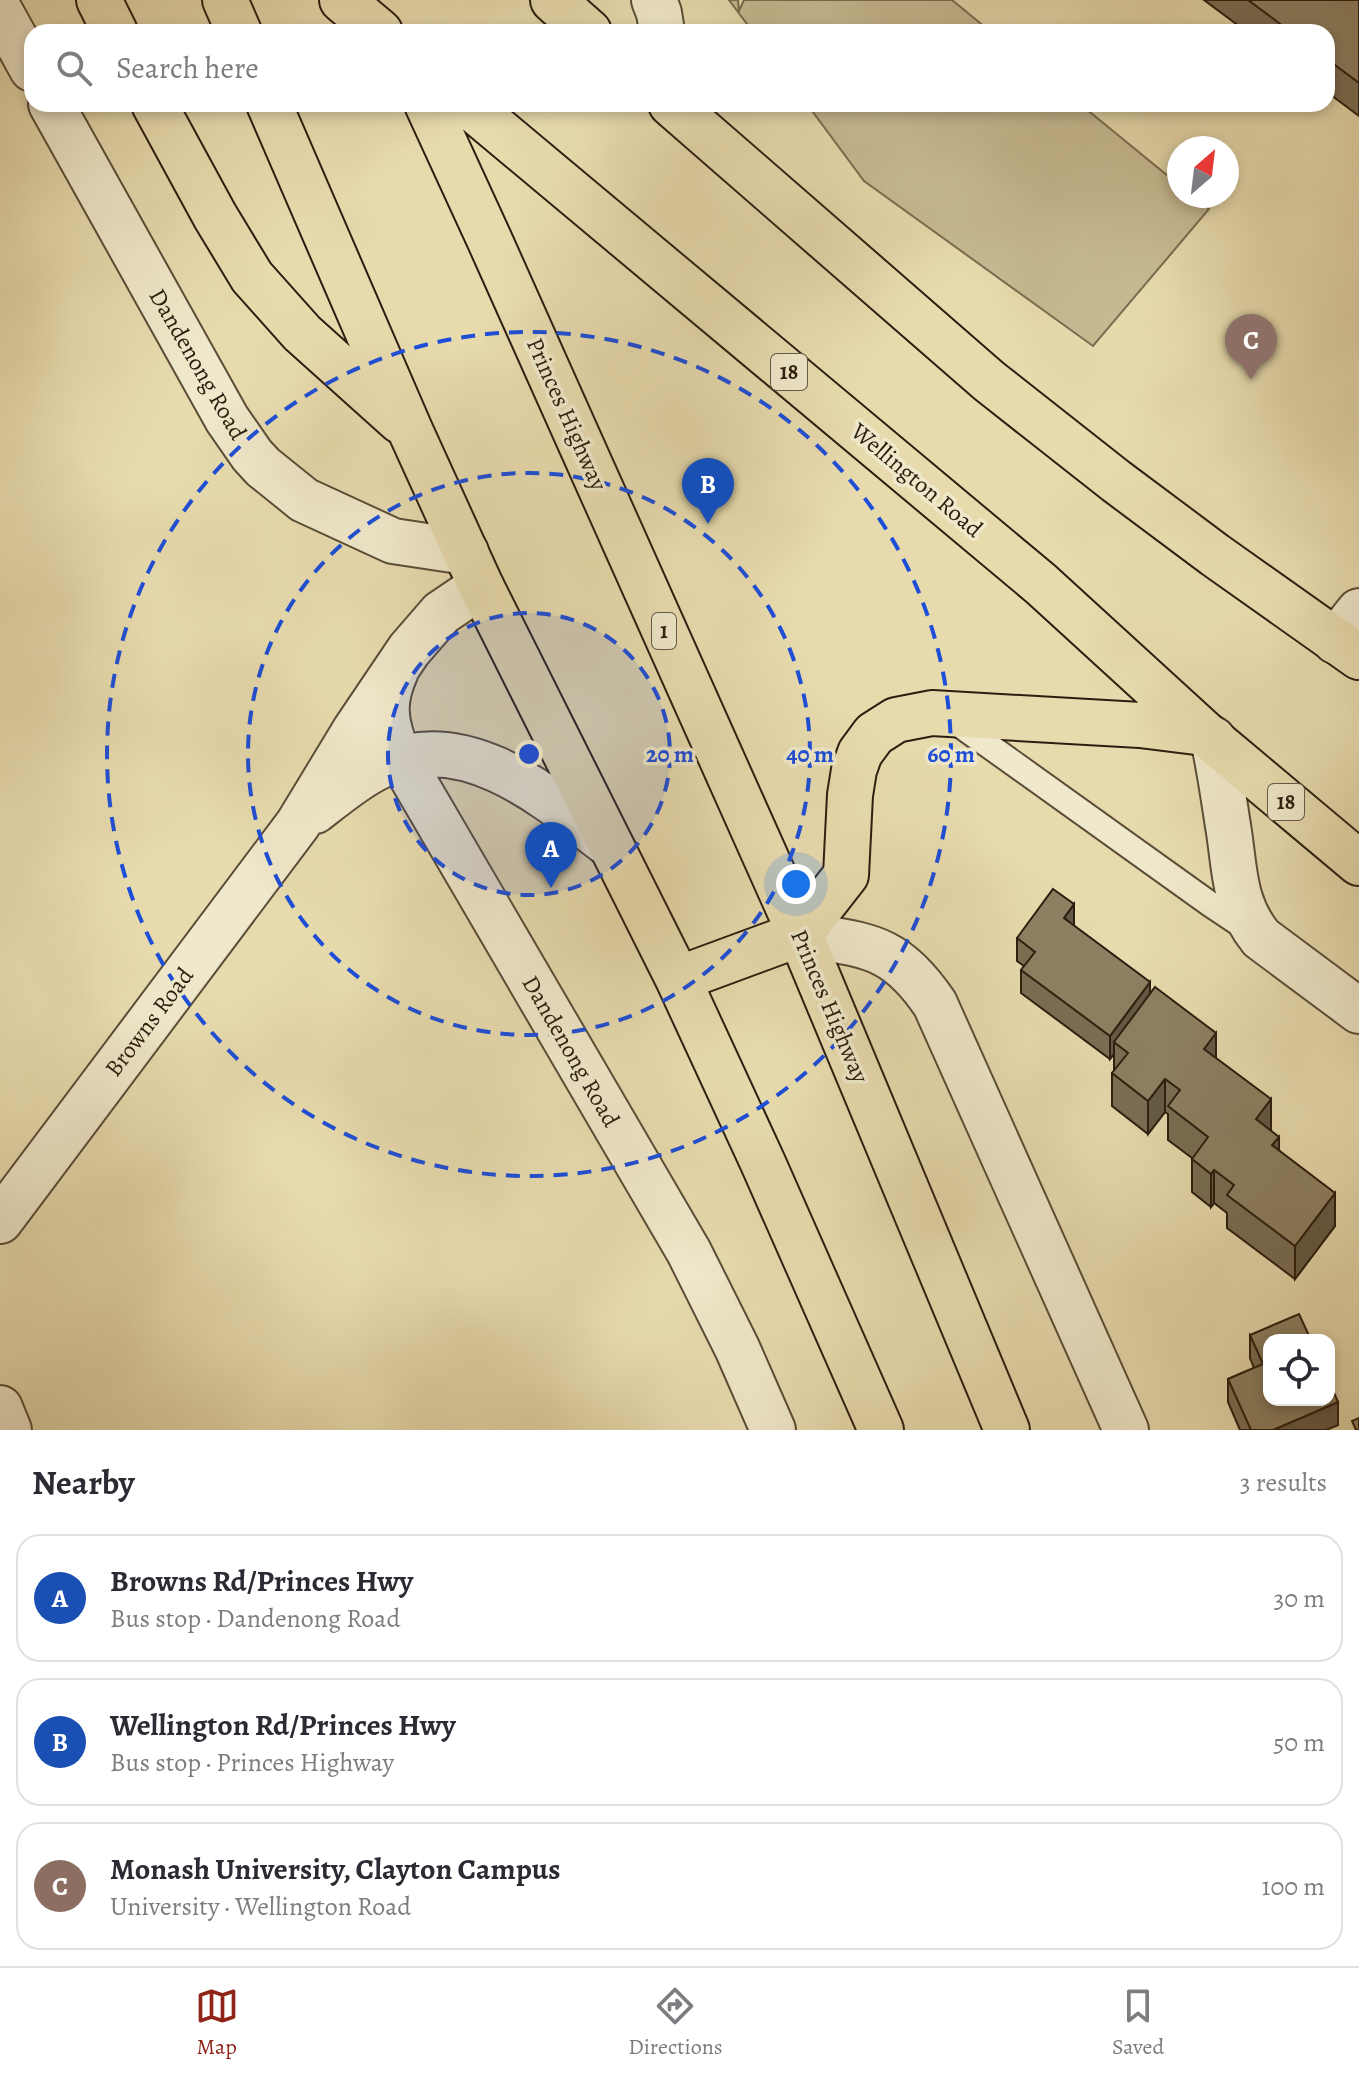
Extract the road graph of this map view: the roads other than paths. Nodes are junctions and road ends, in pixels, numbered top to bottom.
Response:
1 (99, 0) edge
2 (225, 0) edge
3 (342, 0) edge
4 (381, 0) edge
5 (654, 0) edge
6 (0, 11) edge
7 (111, 24) edge
8 (236, 24) edge
9 (370, 24) edge
10 (392, 24) edge
11 (661, 24) edge
12 (24, 54) edge
13 (55, 112) edge
14 (158, 112) edge
15 (272, 112) edge
16 (431, 112) edge
17 (477, 112) edge
18 (680, 112) edge
19 (410, 430) junction
20 (474, 569) junction
21 (1351, 636) edge
22 (396, 671) junction
23 (945, 714) junction
24 (1208, 736) junction
25 (401, 759) junction
26 (298, 824) junction
27 (611, 846) junction
28 (1359, 863) edge
29 (800, 934) junction
30 (1261, 938) junction
31 (678, 979) junction
32 (1359, 1011) edge
33 (0, 1221) edge
34 (0, 1408) edge
35 (9, 1430) edge
36 (773, 1430) edge
37 (881, 1430) edge
38 (1007, 1430) edge
39 (1126, 1430) edge

1 - 7 highway
2 - 8 highway
3 - 9 highway
4 - 10 highway
5 - 11 street
6 - 12 street
13 - 20 street, Dandenong Road
14 - 19 highway
15 - 19 highway
16 - 29 highway, Princes Highway / 1
17 - 24 highway, Wellington Road / 18
18 - 21 highway
19 - 20 highway
20 - 22 street, Browns Road
20 - 27 highway
22 - 25 street, Dandenong Road
22 - 26 street, Browns Road
23 - 24 highway
23 - 29 highway
23 - 30 lane
24 - 28 highway, Wellington Road / 18
24 - 30 street
25 - 26 street, Browns Road
25 - 27 street, Browns Road
25 - 36 street, Dandenong Road
26 - 33 street, Browns Road
27 - 31 highway
29 - 31 highway
29 - 38 highway, Princes Highway / 1
29 - 39 street
30 - 32 street
31 - 37 highway
34 - 35 street

